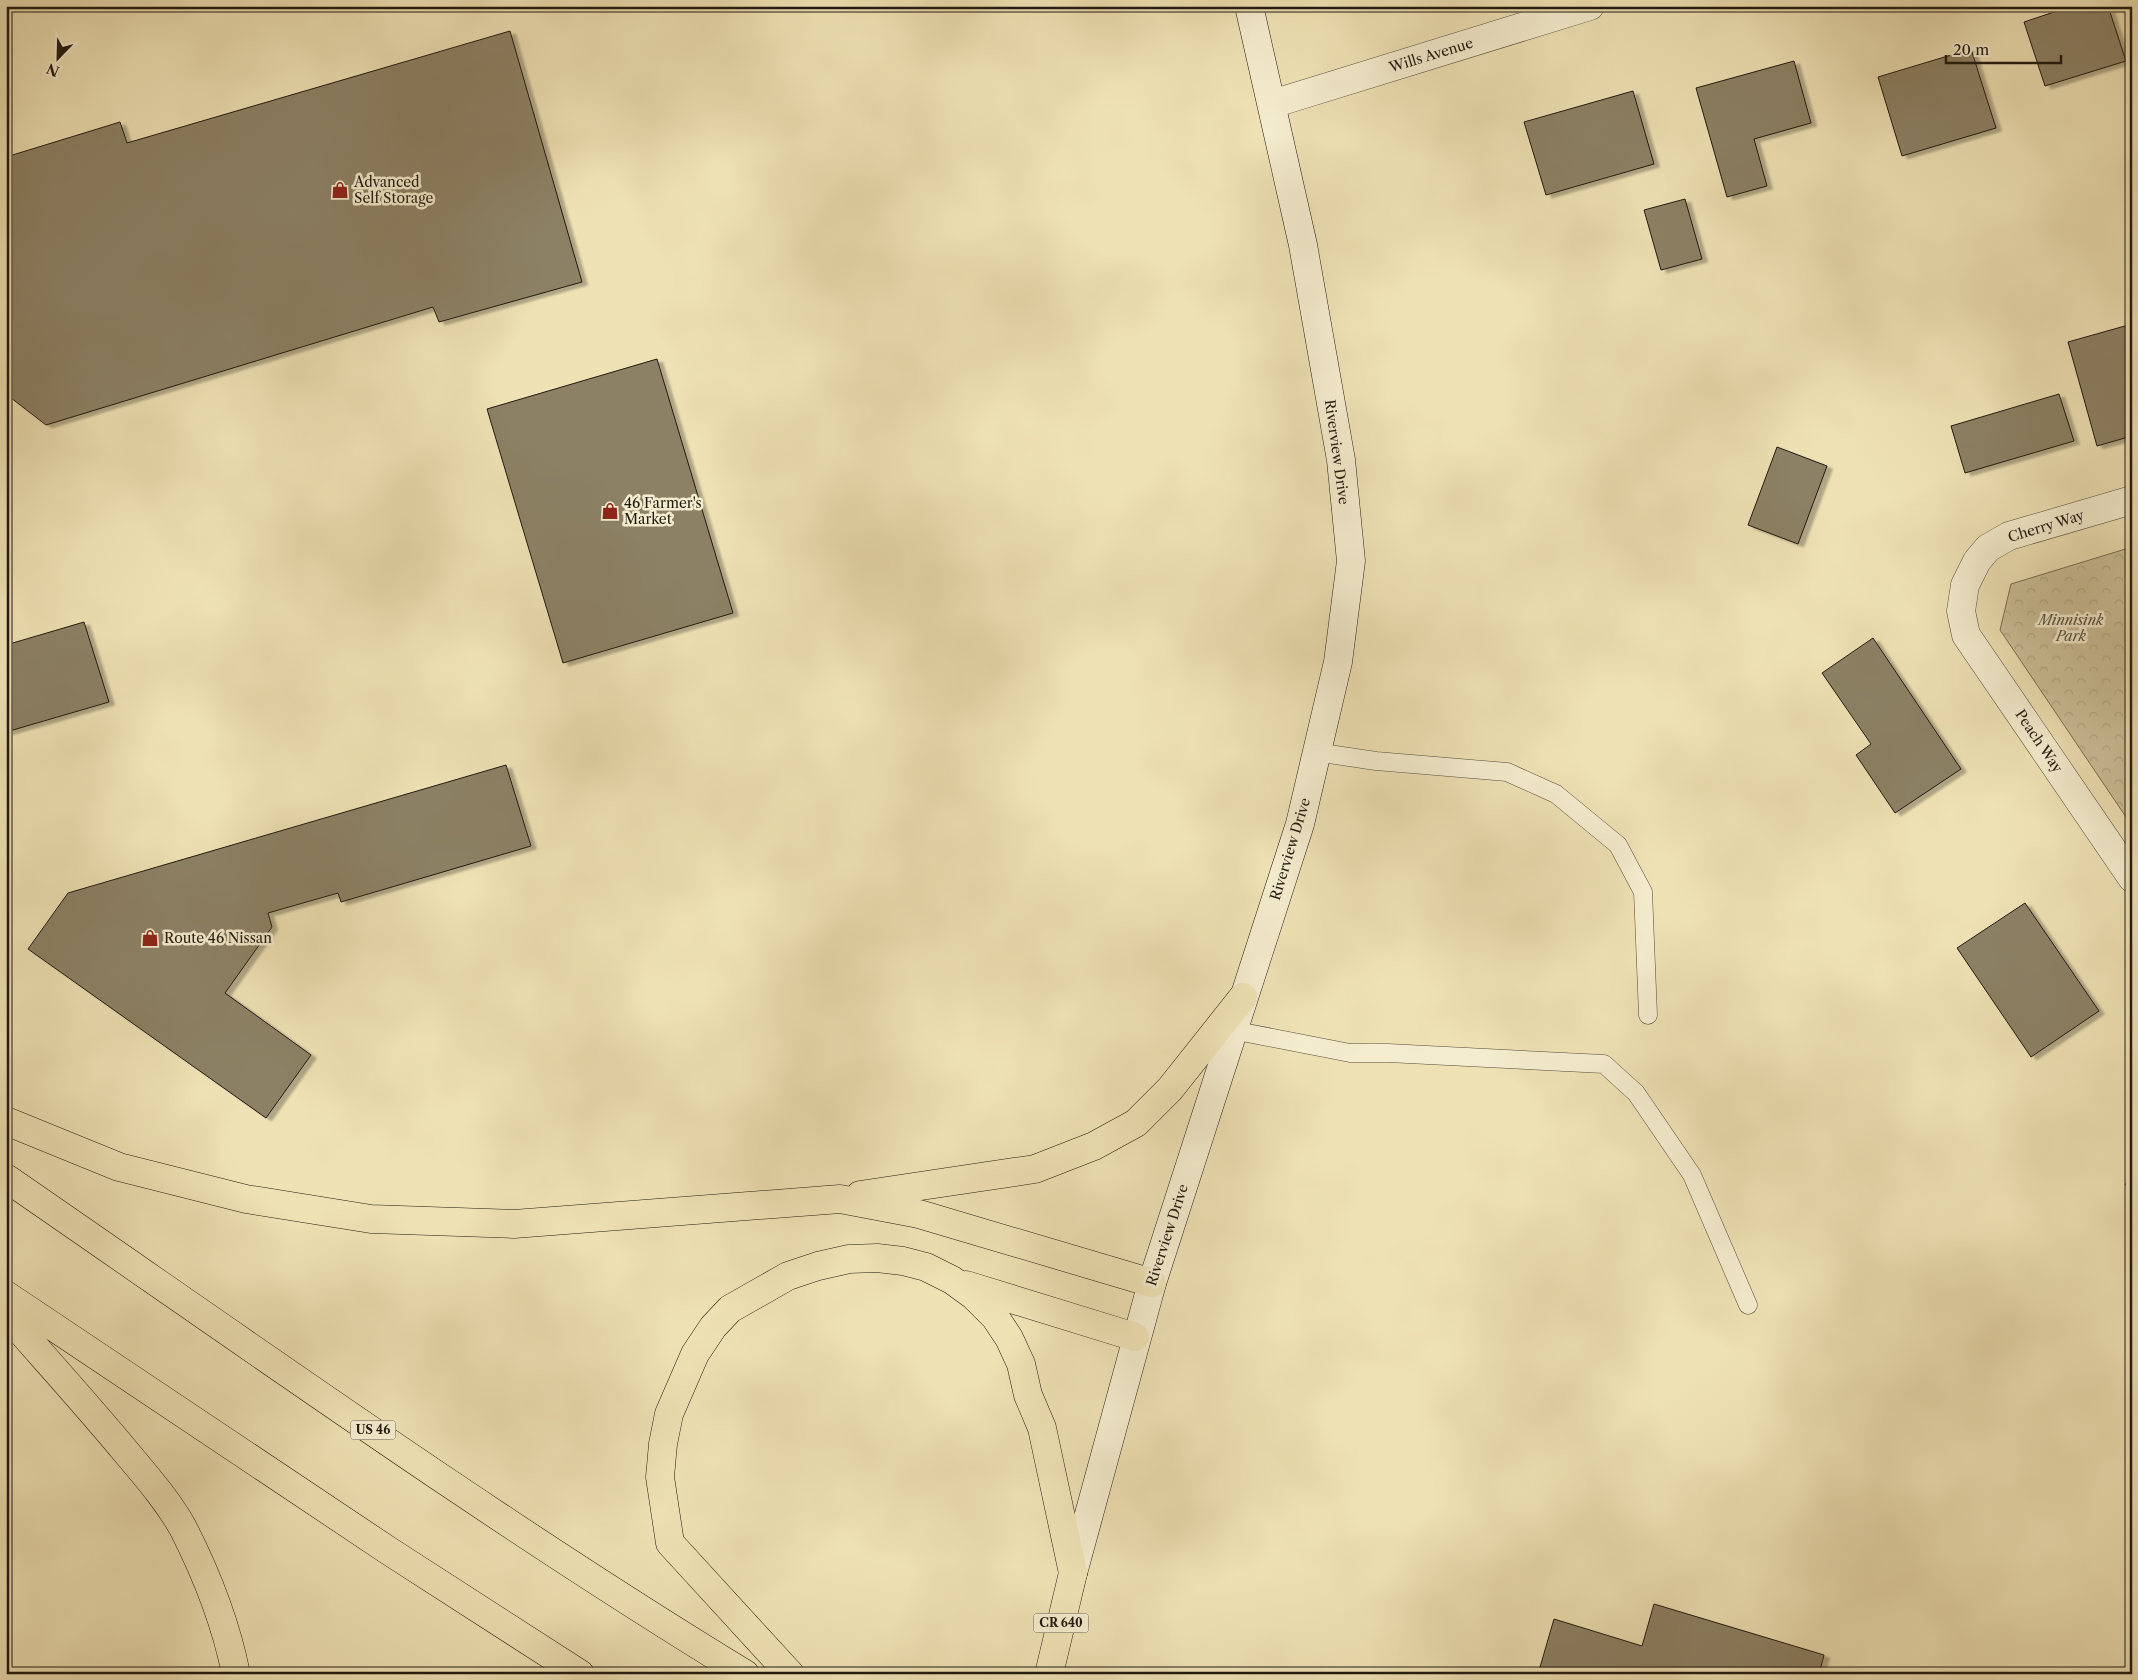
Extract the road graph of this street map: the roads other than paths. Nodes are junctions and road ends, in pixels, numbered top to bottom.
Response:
1 (1250, 6) edge
2 (1590, 6) edge
3 (1272, 104) junction
4 (2132, 500) edge
5 (1963, 598) joint
6 (1315, 752) junction
7 (2132, 878) edge
8 (1243, 997) junction
9 (1648, 1015) dead end
10 (1232, 1030) junction
11 (6, 1120) edge
12 (6, 1178) edge
13 (840, 1198) junction
14 (952, 1280) junction
15 (1152, 1283) junction
16 (6, 1295) edge
17 (1748, 1305) dead end
18 (6, 1314) edge
19 (1135, 1337) junction
20 (1073, 1573) junction
21 (236, 1674) edge
22 (580, 1674) edge
23 (745, 1674) edge
24 (790, 1674) edge
25 (1049, 1674) edge

1 - 3 main road, Riverview Drive / CR 640
2 - 3 main road, Wills Avenue
3 - 6 main road, Riverview Drive / CR 640
4 - 5 main road, Cherry Way
5 - 7 main road, Peach Way
6 - 8 main road, Riverview Drive / CR 640
6 - 9 lane
8 - 10 main road, Riverview Drive / CR 640
8 - 13 main road
10 - 15 main road, Riverview Drive / CR 640
10 - 17 lane
11 - 13 main road
12 - 23 main road, US 46
13 - 15 main road
14 - 19 main road
14 - 20 main road
14 - 24 main road
15 - 19 main road, Riverview Drive / CR 640
16 - 22 main road
18 - 21 main road
19 - 20 main road, Riverview Drive / CR 640
20 - 25 main road, Riverview Drive / CR 640

